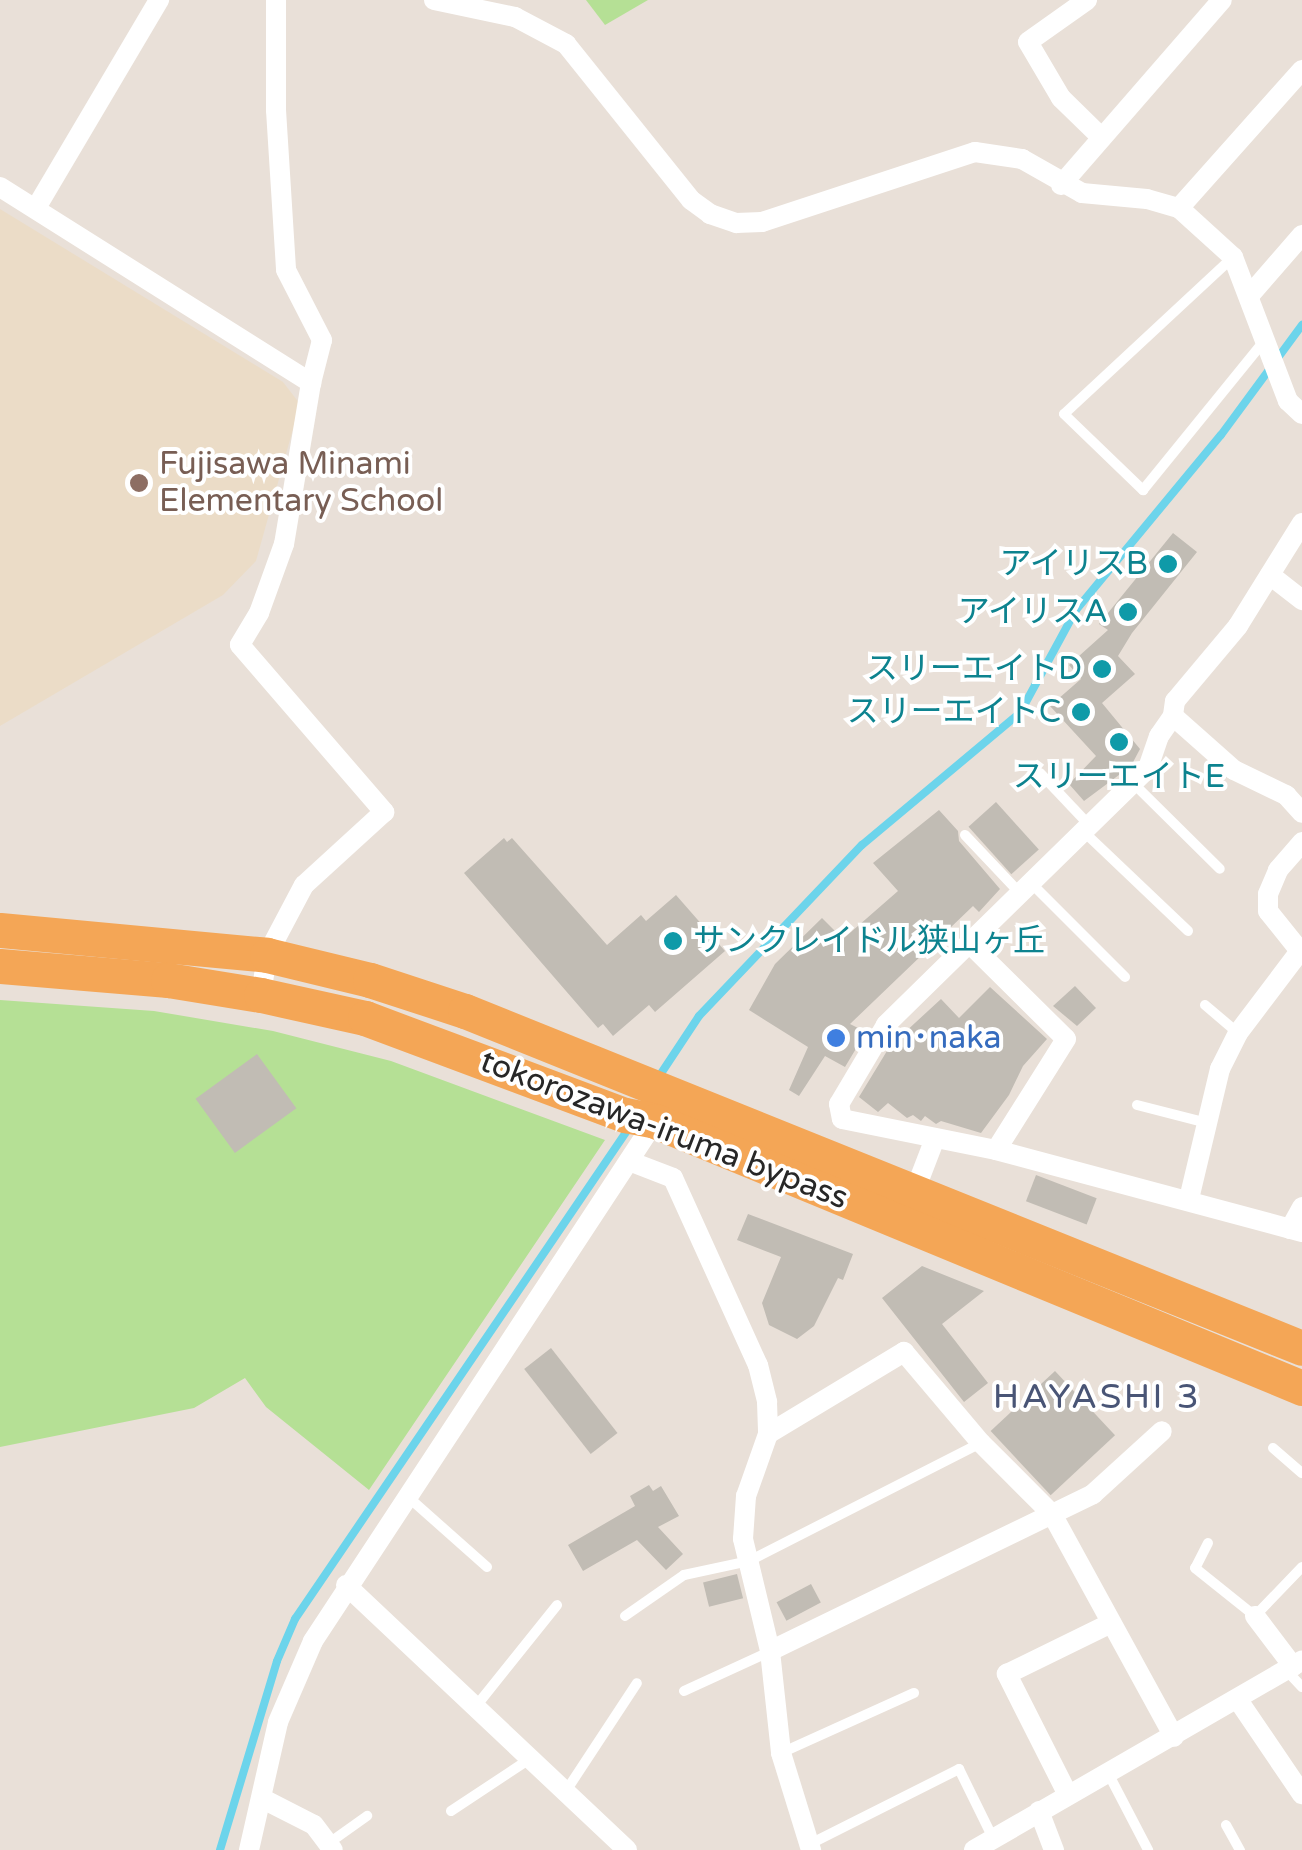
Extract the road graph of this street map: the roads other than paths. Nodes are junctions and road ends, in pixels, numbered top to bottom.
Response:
1 (159, 0) edge
2 (276, 0) edge
3 (434, 0) edge
4 (1087, 0) edge
5 (1222, 0) edge
6 (1302, 70) edge
7 (1101, 137) junction
8 (1061, 185) junction
9 (0, 187) edge
10 (36, 208) junction
11 (1180, 208) junction
12 (1302, 235) edge
13 (1233, 257) junction
14 (1249, 296) junction
15 (1267, 344) junction
16 (311, 383) junction
17 (1295, 407) edge
18 (1302, 523) edge
19 (1270, 574) junction
20 (1302, 600) edge
21 (1174, 716) junction
22 (1040, 773) dead end
23 (1302, 778) edge
24 (1132, 782) junction
25 (1286, 796) junction
26 (1302, 812) edge
27 (1086, 828) junction
28 (964, 835) dead end
29 (1302, 842) edge
30 (1220, 869) dead end
31 (1024, 886) junction
32 (0, 930) edge
33 (1188, 931) dead end
34 (970, 942) junction
35 (268, 955) junction
36 (0, 966) edge
37 (1126, 977) dead end
38 (261, 995) junction
39 (1204, 1005) dead end
40 (1238, 1033) junction
41 (1137, 1105) dead end
42 (651, 1109) junction
43 (1207, 1123) junction
44 (934, 1141) junction
45 (996, 1150) junction
46 (629, 1161) junction
47 (914, 1193) junction
48 (1189, 1199) junction
49 (1302, 1207) edge
50 (1296, 1230) edge
51 (1302, 1348) edge
52 (1302, 1388) edge
53 (1162, 1431) dead end
54 (768, 1434) junction
55 (981, 1443) junction
56 (1273, 1448) dead end
57 (1302, 1473) edge
58 (406, 1496) junction
59 (1052, 1514) junction
60 (1208, 1544) dead end
61 (748, 1562) junction
62 (487, 1567) dead end
63 (1302, 1567) edge
64 (346, 1585) junction
65 (557, 1605) dead end
66 (625, 1616) dead end
67 (1255, 1616) junction
68 (1111, 1623) junction
69 (770, 1651) junction
70 (1294, 1666) edge
71 (636, 1683) dead end
72 (1302, 1687) edge
73 (684, 1691) dead end
74 (914, 1693) dead end
75 (1238, 1700) junction
76 (477, 1705) junction
77 (1174, 1737) junction
78 (781, 1753) junction
79 (532, 1758) junction
80 (1108, 1772) junction
81 (566, 1791) junction
82 (1302, 1794) edge
83 (1068, 1795) junction
84 (263, 1799) junction
85 (1039, 1810) junction
86 (451, 1811) dead end
87 (367, 1816) dead end
88 (1226, 1825) dead end
89 (994, 1838) junction
90 (331, 1846) edge
91 (810, 1847) edge
92 (623, 1849) edge
93 (250, 1850) edge
94 (974, 1850) edge
95 (1054, 1850) edge
96 (1148, 1850) edge
97 (1240, 1850) edge

1 - 10 street
2 - 16 street
3 - 8 street
4 - 7 street
5 - 7 street
6 - 11 street
7 - 8 street
8 - 11 street
9 - 10 street
10 - 16 street
11 - 13 street
12 - 14 street
13 - 14 street
13 - 15 lane
14 - 15 street
15 - 17 street
16 - 35 street
18 - 19 street
19 - 20 street
19 - 21 street
21 - 24 street
21 - 25 street
22 - 27 lane
23 - 25 street
24 - 27 street
24 - 30 lane
25 - 26 street
27 - 31 street
27 - 33 lane
28 - 31 lane
29 - 40 street
31 - 34 street
31 - 37 lane
32 - 35 highway, tokorozawa-iruma bypass
34 - 44 street
34 - 45 street
35 - 38 street
35 - 42 highway, tokorozawa-iruma bypass
36 - 38 highway, tokorozawa-iruma bypass
38 - 42 highway, tokorozawa-iruma bypass
39 - 40 lane
40 - 43 street
41 - 43 lane
42 - 46 street
42 - 47 highway, tokorozawa-iruma bypass
42 - 52 highway, tokorozawa-iruma bypass
43 - 48 street
44 - 45 street
44 - 47 street
45 - 48 street
46 - 54 street
46 - 58 street
47 - 51 highway, tokorozawa-iruma bypass
48 - 50 street
49 - 50 street
53 - 59 street
54 - 55 street
54 - 61 street
55 - 59 street
55 - 61 lane
56 - 57 lane
58 - 62 lane
58 - 64 street
59 - 68 street
59 - 69 street
60 - 67 lane
61 - 66 lane
61 - 69 street
63 - 67 lane
64 - 76 street
64 - 84 street
65 - 76 lane
67 - 70 street
68 - 77 street
68 - 83 street
69 - 73 lane
69 - 78 street
70 - 72 lane
70 - 75 street
71 - 81 lane
74 - 78 lane
75 - 77 street
75 - 82 street
76 - 79 street
77 - 80 street
78 - 91 street
79 - 81 street
79 - 86 lane
80 - 83 street
80 - 96 lane
81 - 92 street
83 - 85 street
84 - 90 street
84 - 93 street
85 - 89 street
85 - 95 street
87 - 90 lane
88 - 97 lane
89 - 91 lane
89 - 94 street

